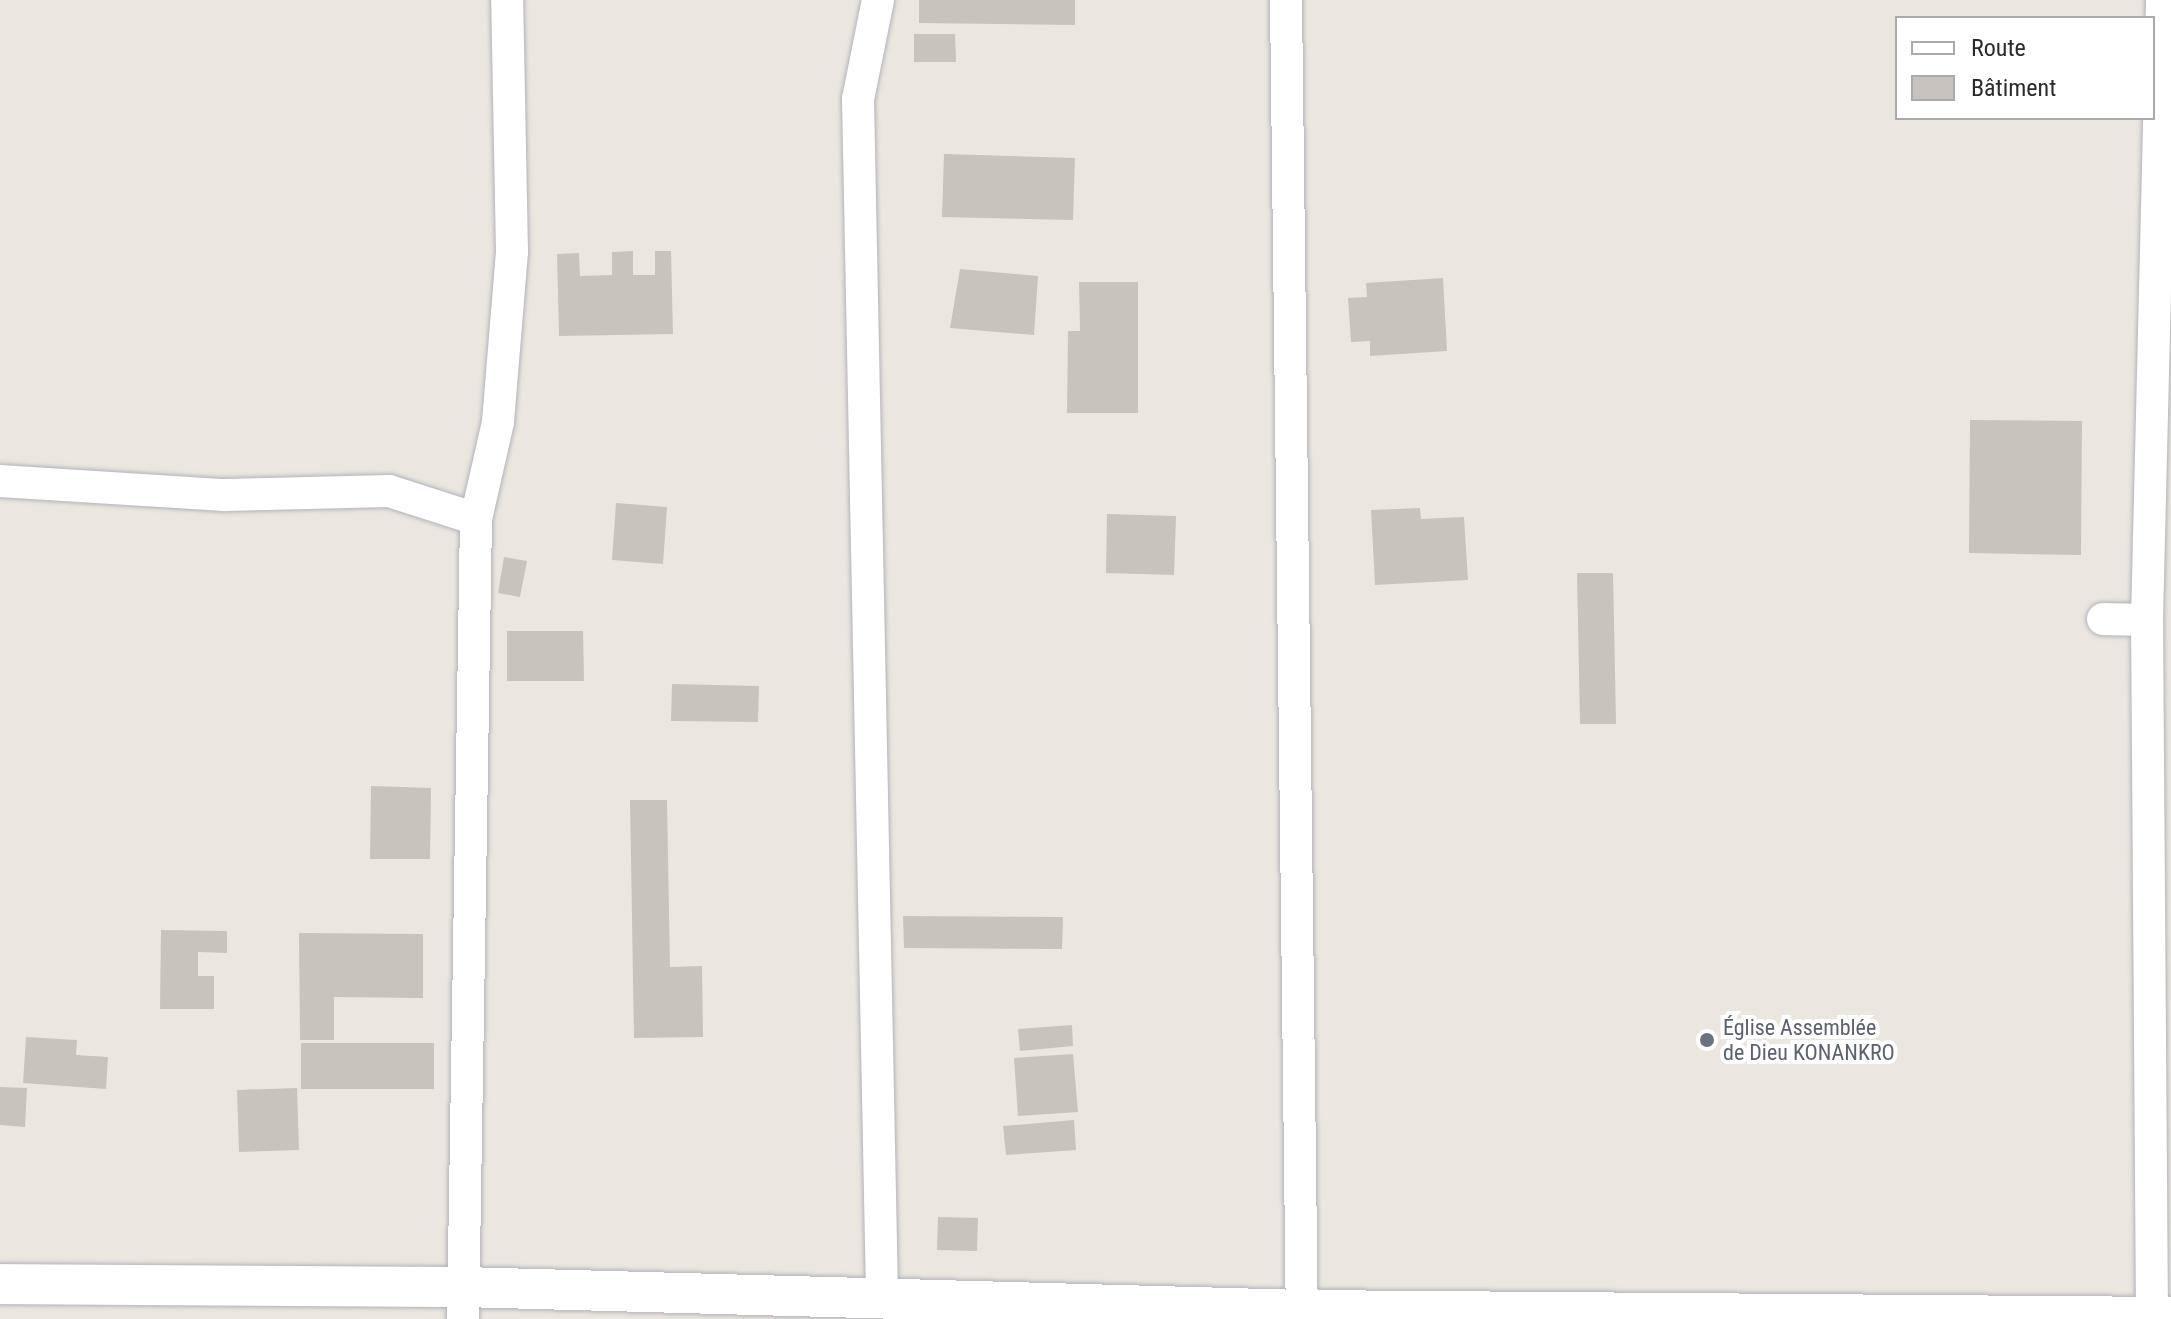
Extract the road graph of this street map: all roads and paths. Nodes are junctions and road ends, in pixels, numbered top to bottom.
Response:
1 (507, 0) edge
2 (878, 0) edge
3 (1286, 0) edge
4 (2162, 0) edge
5 (0, 481) edge
6 (476, 519) junction
7 (2103, 619) dead end
8 (2147, 620) junction
9 (0, 1284) edge
10 (882, 1299) junction
11 (463, 1303) edge
12 (1302, 1314) edge
13 (2161, 1316) edge

1 - 6 street
2 - 10 street
3 - 12 street
4 - 8 street
5 - 6 street
6 - 11 street
7 - 8 street
8 - 13 street
9 - 11 street
10 - 11 street
10 - 12 street
12 - 13 street

